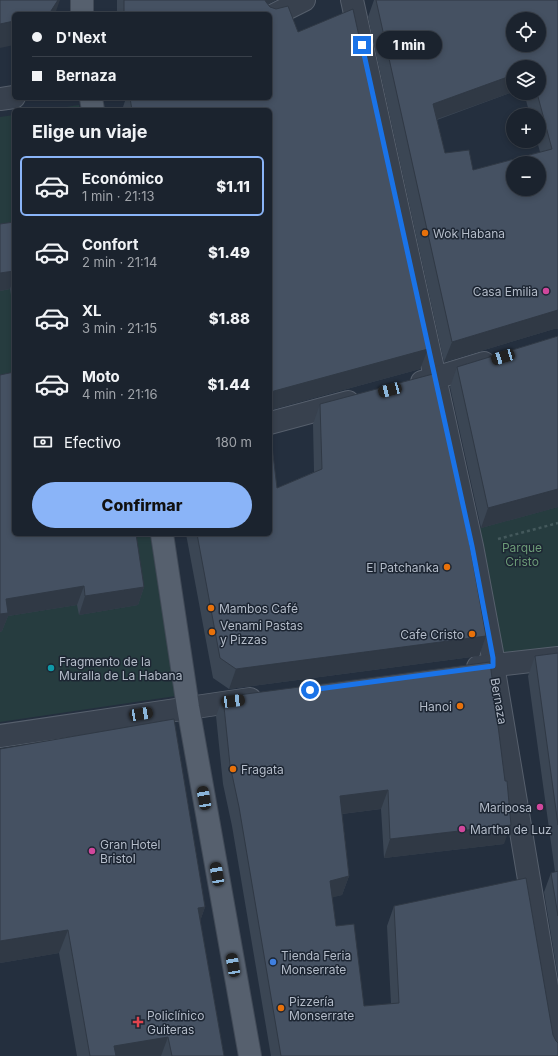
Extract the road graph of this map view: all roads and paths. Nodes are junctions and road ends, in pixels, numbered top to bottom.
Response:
1 (82, 0) edge
2 (304, 0) edge
3 (352, 0) edge
4 (82, 12) edge
5 (272, 16) edge
6 (12, 97) edge
7 (0, 99) edge
8 (500, 358) edge
9 (435, 378) junction
10 (405, 386) edge
11 (368, 396) edge
12 (272, 422) edge
13 (558, 523) edge
14 (162, 536) edge
15 (472, 546) junction
16 (558, 658) edge
17 (493, 666) junction
18 (462, 670) edge
19 (266, 696) edge
20 (188, 707) junction
21 (0, 736) edge
22 (558, 1052) edge
23 (250, 1056) edge

1 - 4 main road
2 - 5 street
3 - 9 street, Bernaza
6 - 7 street
8 - 9 street
9 - 10 street
9 - 15 street, Bernaza
11 - 12 street
13 - 15 path
14 - 20 main road
15 - 17 street, Bernaza
16 - 17 street
17 - 18 street
17 - 22 street, Bernaza
19 - 20 street
20 - 21 street
20 - 23 main road

